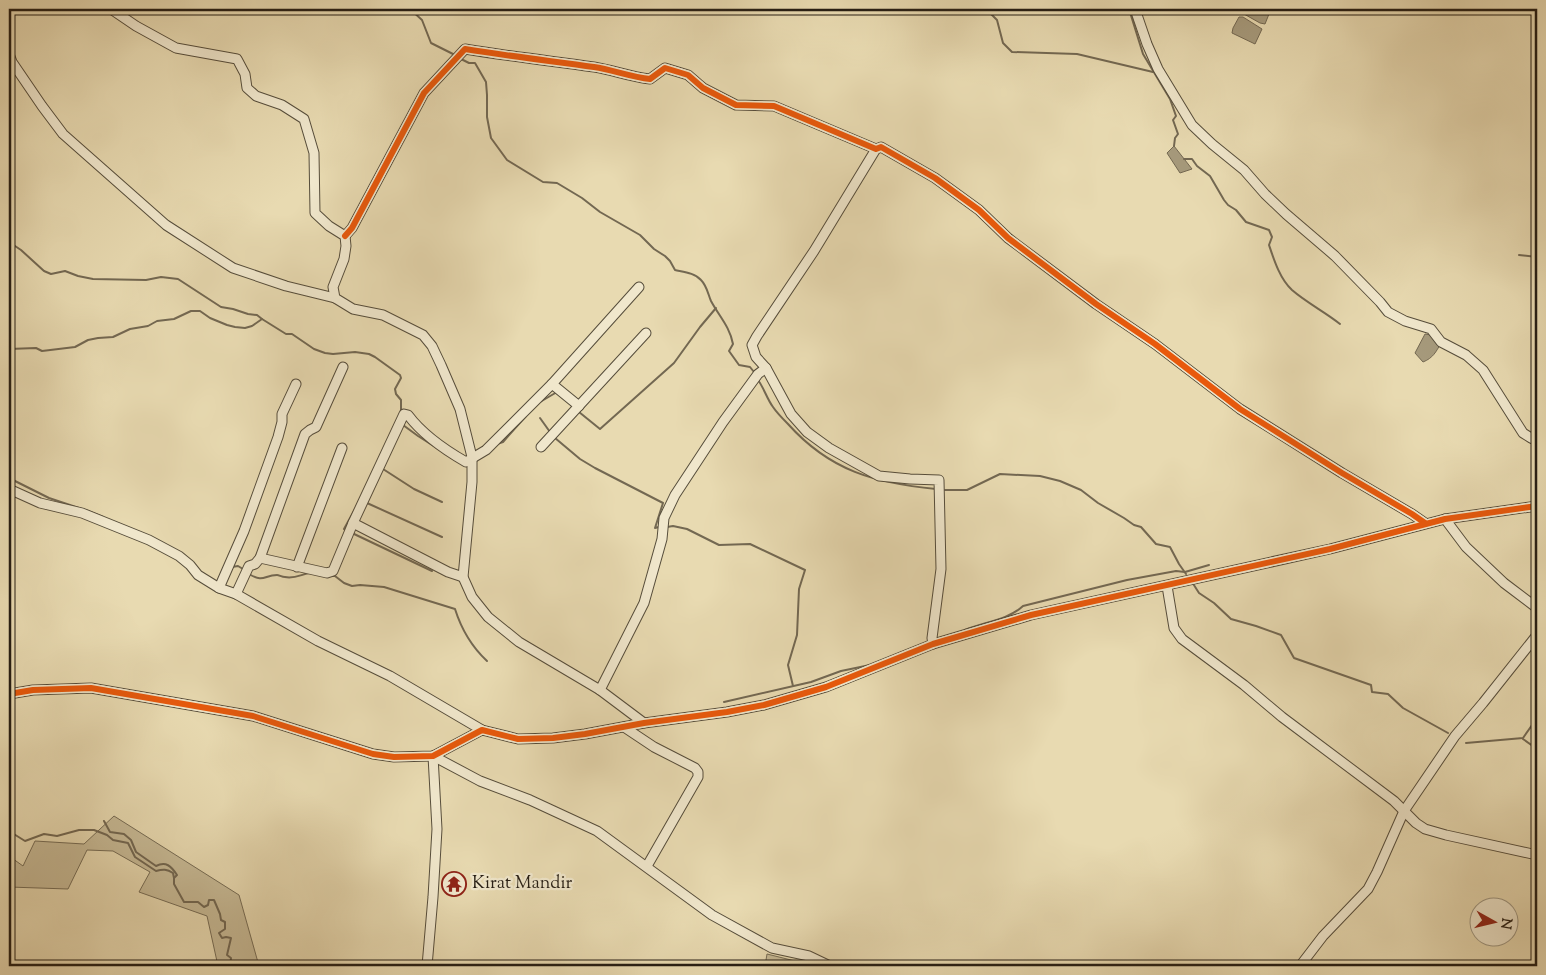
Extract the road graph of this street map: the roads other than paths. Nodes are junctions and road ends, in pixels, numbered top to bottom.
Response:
1 (111, 9) edge
2 (1135, 9) edge
3 (9, 54) edge
4 (876, 150) junction
5 (345, 236) junction
6 (639, 287) dead end
7 (335, 298) junction
8 (646, 333) dead end
9 (343, 366) dead end
10 (766, 368) junction
11 (296, 384) dead end
12 (552, 384) junction
13 (579, 406) junction
14 (1537, 440) edge
15 (342, 448) dead end
16 (541, 448) dead end
17 (472, 457) junction
18 (9, 490) edge
19 (1537, 506) edge
20 (1445, 519) junction
21 (352, 523) junction
22 (1425, 523) junction
23 (260, 558) junction
24 (297, 567) junction
25 (463, 577) junction
26 (1166, 586) junction
27 (219, 588) junction
28 (236, 594) junction
29 (1537, 608) edge
30 (1537, 635) edge
31 (933, 644) junction
32 (600, 690) junction
33 (9, 694) edge
34 (644, 723) junction
35 (624, 727) junction
36 (482, 730) junction
37 (433, 756) junction
38 (1404, 811) junction
39 (1537, 855) edge
40 (647, 866) junction
41 (427, 966) edge
42 (830, 966) edge
43 (1300, 966) edge

1 - 5 street
2 - 14 street
3 - 7 street
4 - 5 street
4 - 10 street
4 - 22 street
5 - 7 street
6 - 12 street
7 - 17 street
8 - 13 street
9 - 23 street
10 - 31 street
10 - 32 street
11 - 27 street
12 - 13 street
12 - 17 street
13 - 16 street
15 - 24 street
17 - 21 street
17 - 25 street
18 - 27 street
19 - 20 street
20 - 22 street
20 - 29 street
21 - 24 street
21 - 25 street
22 - 26 street
23 - 24 street
23 - 28 street
25 - 32 street
26 - 31 street
26 - 38 street
27 - 28 street
28 - 36 street
30 - 38 street
31 - 34 street
32 - 34 street
33 - 37 street
34 - 35 street
35 - 36 street
35 - 40 street
36 - 37 street
37 - 40 street
37 - 41 street
38 - 39 street
38 - 43 street
40 - 42 street

